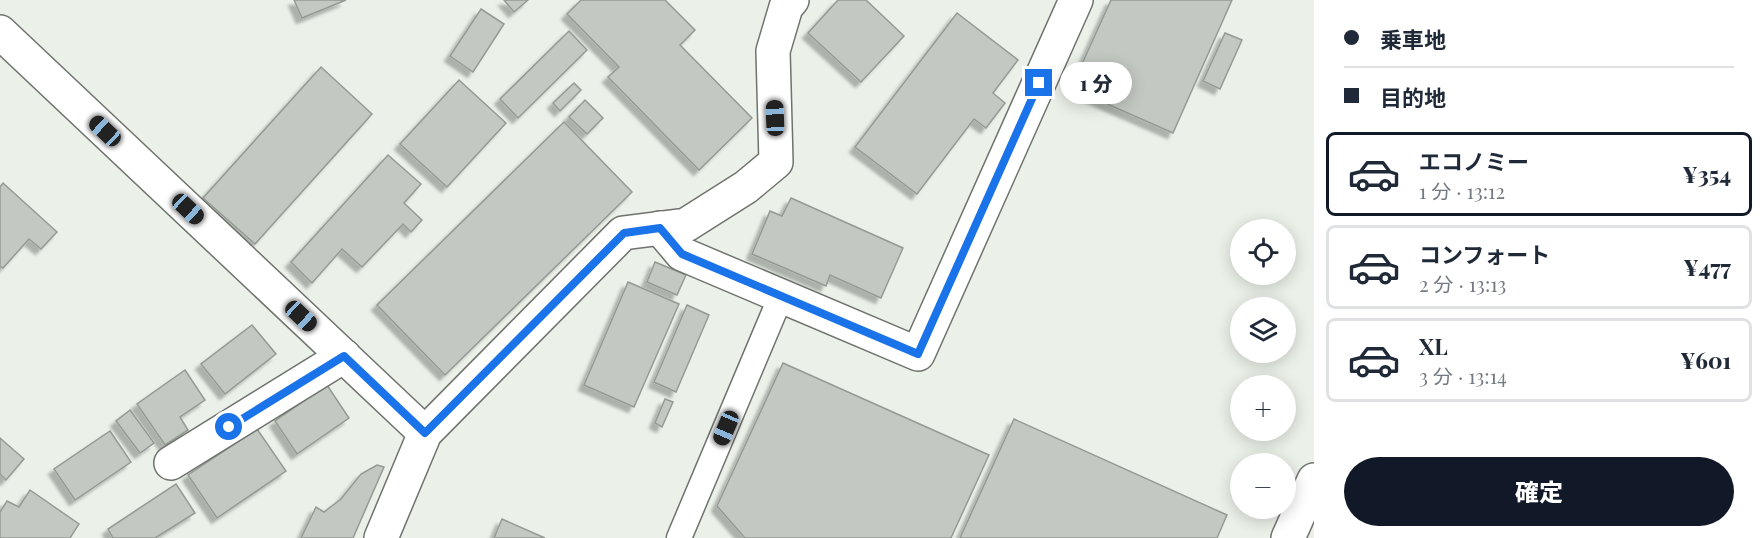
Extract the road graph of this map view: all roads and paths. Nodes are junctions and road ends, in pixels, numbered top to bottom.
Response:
1 (792, 0) edge
2 (1076, 0) edge
3 (0, 33) edge
4 (660, 228) junction
5 (782, 296) junction
6 (344, 356) junction
7 (425, 433) junction
8 (171, 463) dead end
9 (1314, 480) edge
10 (381, 538) edge
11 (679, 538) edge
12 (1288, 538) edge

1 - 4 street
2 - 5 street
3 - 6 street
4 - 5 street
4 - 7 street
5 - 11 lane
6 - 7 street
6 - 8 street
7 - 10 street
9 - 12 street

